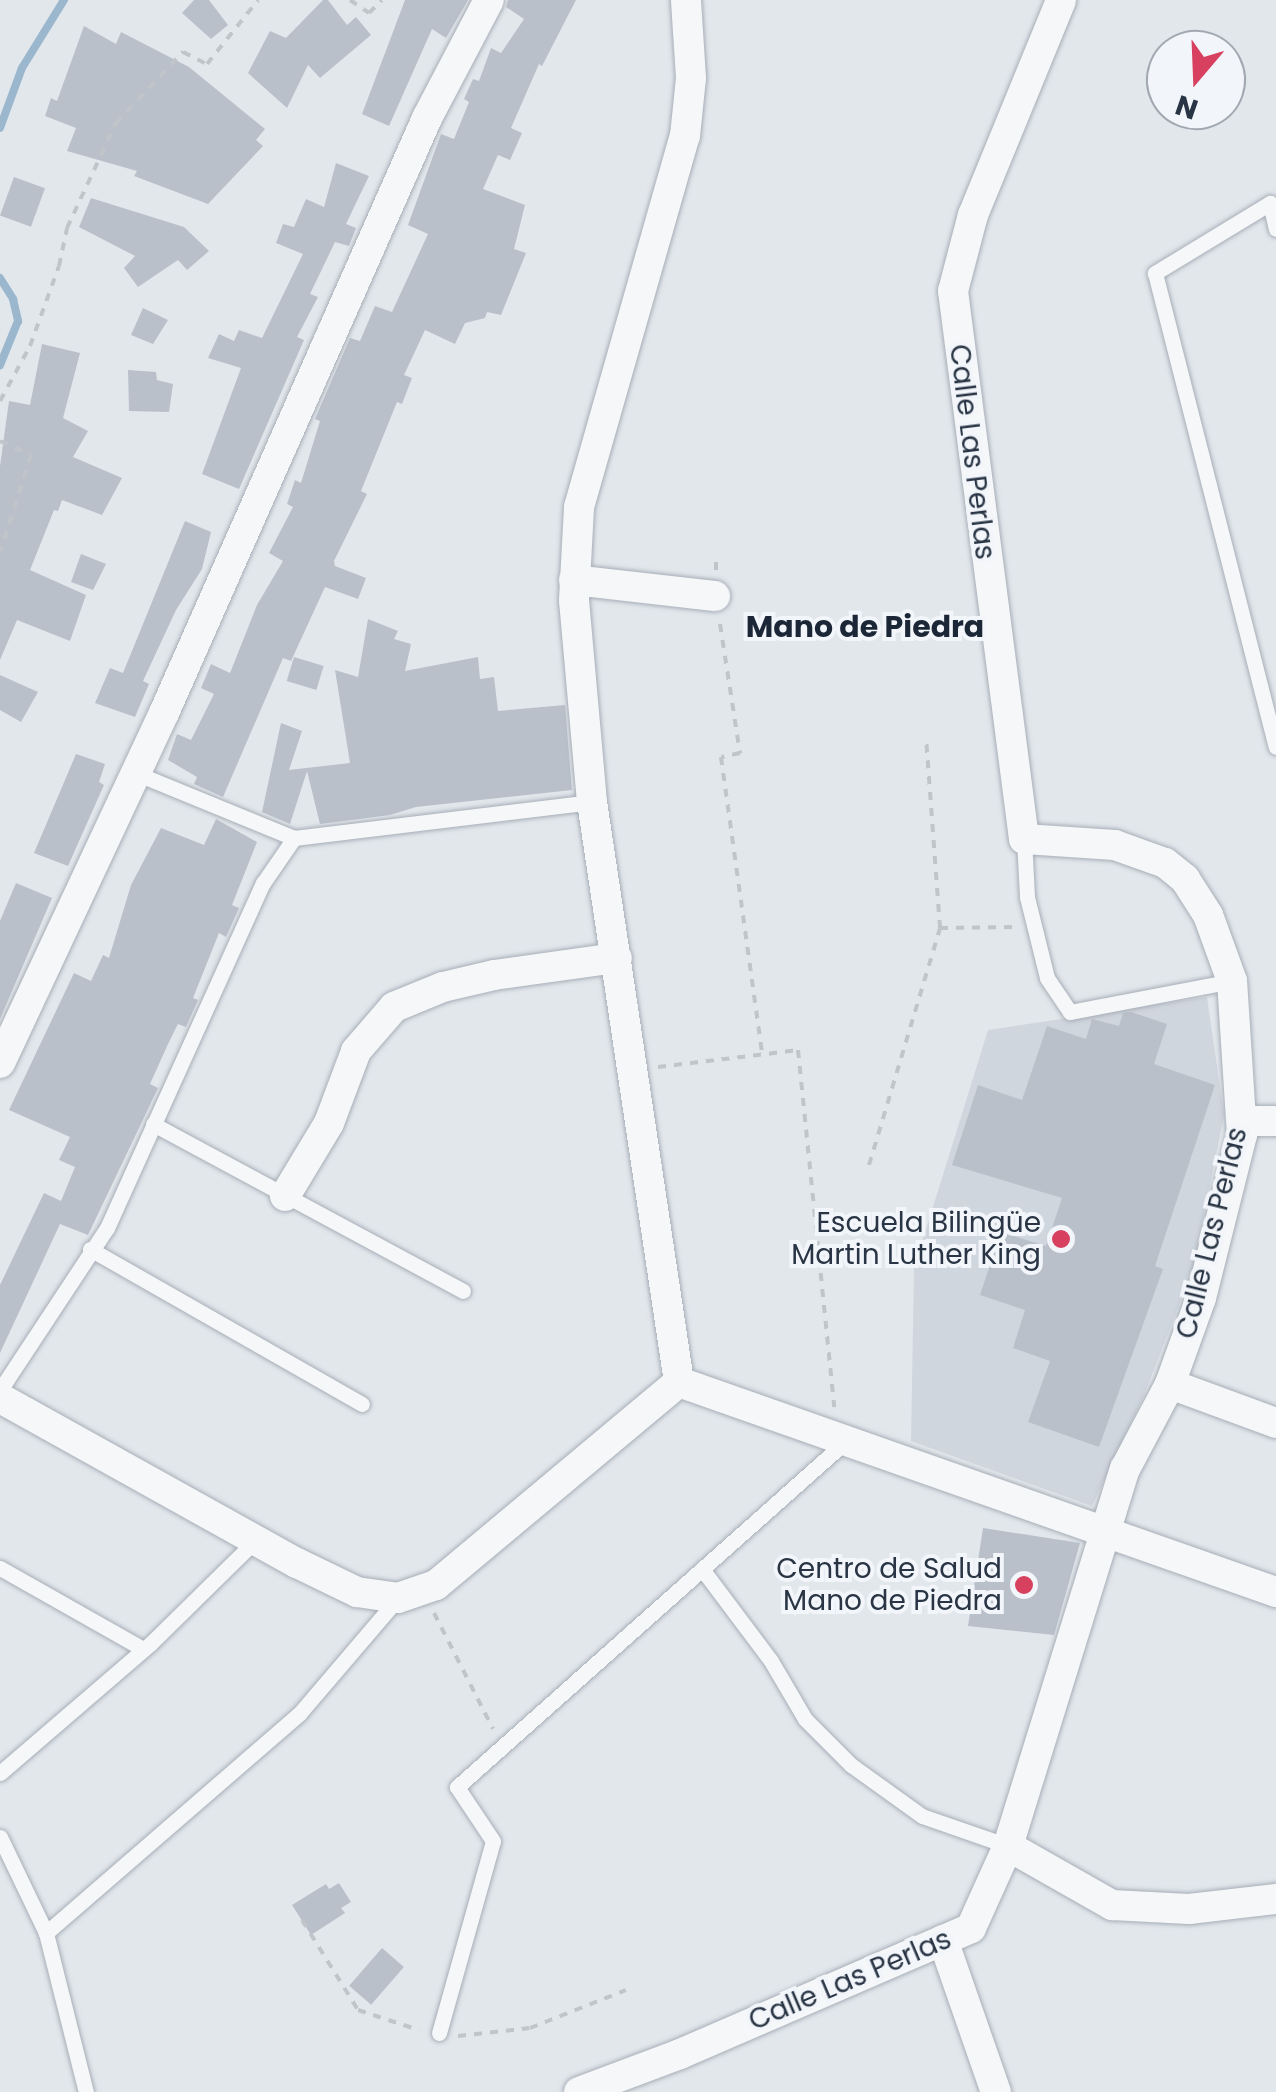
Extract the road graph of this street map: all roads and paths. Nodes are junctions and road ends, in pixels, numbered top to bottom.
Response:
1 (258, 0) edge
2 (350, 0) edge
3 (382, 0) edge
4 (489, 0) edge
5 (686, 0) edge
6 (1061, 0) edge
7 (1276, 230) edge
8 (0, 401) edge
9 (0, 441) edge
10 (0, 552) edge
11 (716, 555) dead end
12 (574, 580) junction
13 (715, 596) junction
14 (926, 738) dead end
15 (1276, 747) edge
16 (133, 772) junction
17 (592, 802) junction
18 (294, 838) junction
19 (1024, 839) junction
20 (1035, 927) junction
21 (940, 928) junction
22 (617, 958) junction
23 (1232, 981) junction
24 (762, 1054) junction
25 (0, 1063) edge
26 (633, 1070) junction
27 (1242, 1121) junction
28 (1276, 1121) edge
29 (153, 1124) junction
30 (869, 1164) dead end
31 (285, 1196) junction
32 (90, 1249) junction
33 (463, 1291) dead end
34 (679, 1382) junction
35 (1170, 1384) junction
36 (0, 1390) edge
37 (0, 1398) edge
38 (362, 1404) dead end
39 (1276, 1422) edge
40 (841, 1439) junction
41 (1107, 1530) junction
42 (256, 1540) junction
43 (0, 1568) edge
44 (702, 1569) junction
45 (1276, 1592) edge
46 (411, 1595) junction
47 (144, 1649) junction
48 (502, 1747) junction
49 (0, 1773) edge
50 (0, 1837) edge
51 (1008, 1846) junction
52 (1276, 1899) edge
53 (46, 1933) junction
54 (944, 1940) junction
55 (439, 2034) dead end
56 (86, 2092) edge
57 (579, 2092) edge
58 (996, 2092) edge

1 - 8 path
2 - 3 path
4 - 16 street
5 - 12 street
6 - 19 street, Calle Las Perlas
7 - 15 lane
9 - 10 path
11 - 13 path
12 - 13 street
12 - 17 street
13 - 24 path
14 - 21 path
16 - 18 lane
16 - 25 street
17 - 18 lane
17 - 22 street
18 - 29 lane
19 - 20 lane
19 - 23 street, Calle Las Perlas
20 - 21 path
20 - 23 lane
21 - 30 path
22 - 26 street
22 - 31 street
23 - 27 street, Calle Las Perlas
24 - 26 path
24 - 40 path
26 - 34 street
27 - 28 street
27 - 35 street, Calle Las Perlas
29 - 31 lane
29 - 32 lane
31 - 33 lane
32 - 36 lane
32 - 38 lane
34 - 40 street
34 - 46 street
35 - 39 street
35 - 41 street, Calle Las Perlas
37 - 42 street
40 - 41 street
40 - 44 lane
41 - 45 street
41 - 51 street, Calle Las Perlas
42 - 46 street
42 - 47 lane
43 - 47 lane
44 - 48 lane
44 - 51 lane
46 - 48 path
46 - 53 lane
47 - 49 lane
48 - 55 lane
50 - 53 lane
51 - 52 street
51 - 54 street, Calle Las Perlas
53 - 56 lane
54 - 57 street, Calle Las Perlas
54 - 58 street

